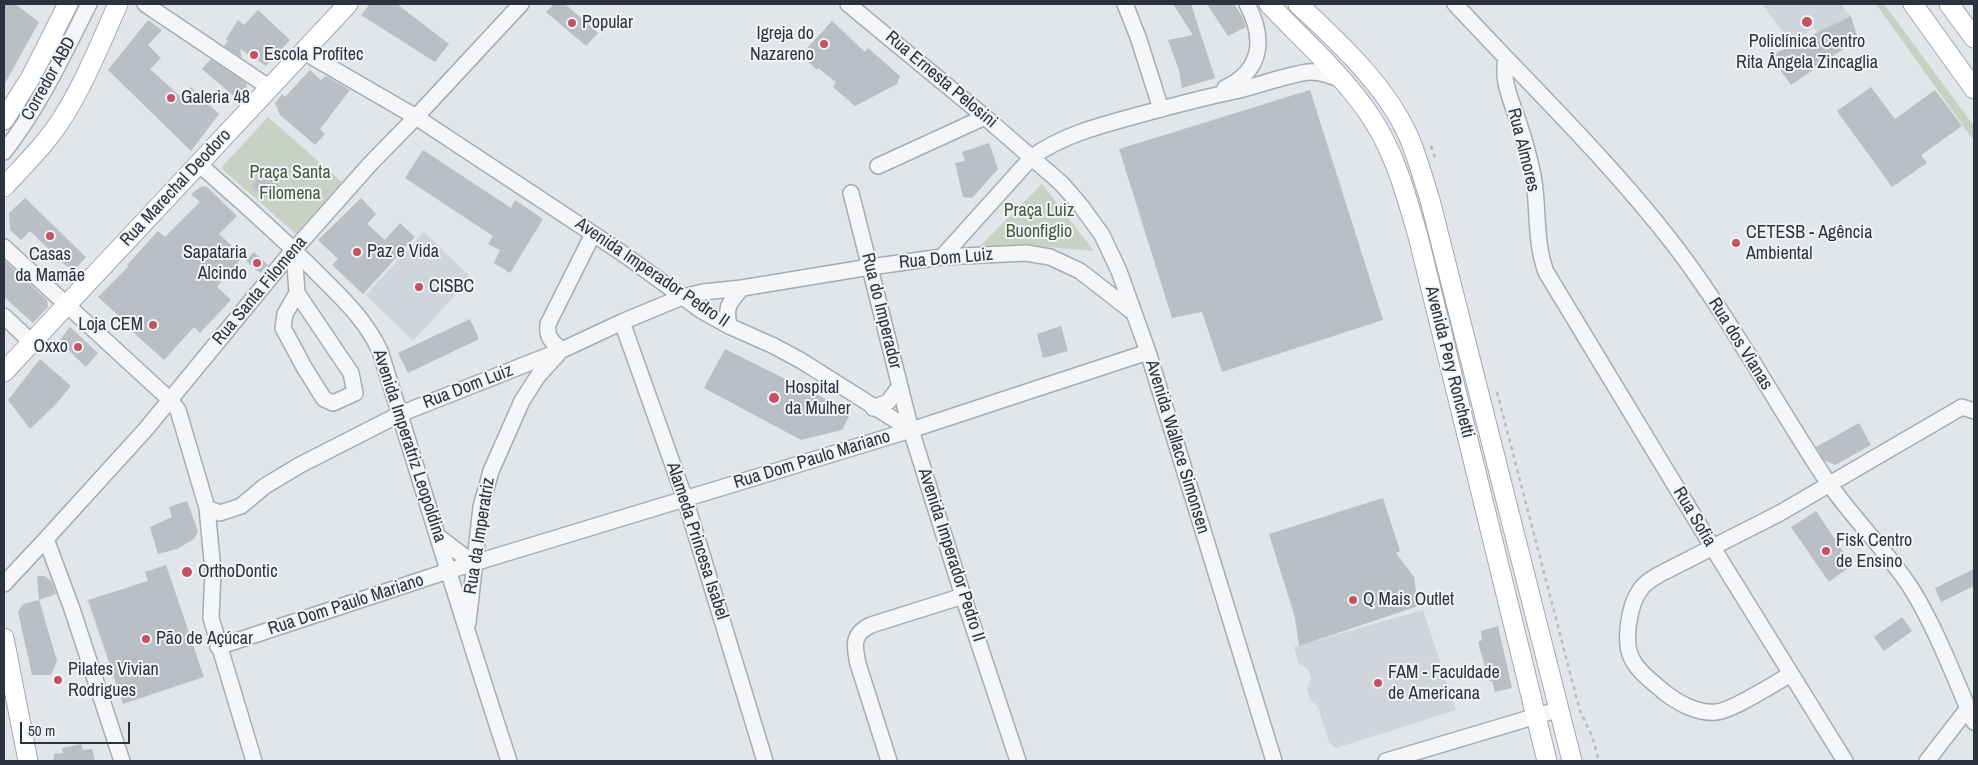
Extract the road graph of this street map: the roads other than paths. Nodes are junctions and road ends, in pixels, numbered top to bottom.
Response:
1 (68, 4) edge
2 (89, 4) edge
3 (118, 4) edge
4 (145, 4) edge
5 (348, 4) edge
6 (521, 4) edge
7 (848, 4) edge
8 (1125, 4) edge
9 (1247, 4) edge
10 (1269, 4) edge
11 (1298, 4) edge
12 (1455, 4) edge
13 (1913, 4) edge
14 (1949, 4) edge
15 (1974, 38) edge
16 (304, 52) junction
17 (1506, 59) junction
18 (1342, 80) junction
19 (270, 88) junction
20 (1974, 89) edge
21 (1210, 96) junction
22 (1161, 109) junction
23 (416, 117) junction
24 (985, 117) junction
25 (4, 120) edge
26 (4, 152) edge
27 (1032, 157) junction
28 (199, 164) junction
29 (878, 166) dead end
30 (4, 187) edge
31 (851, 193) dead end
32 (593, 234) junction
33 (4, 247) edge
34 (294, 250) junction
35 (942, 257) junction
36 (870, 267) junction
37 (1546, 272) joint
38 (742, 288) junction
39 (297, 293) junction
40 (682, 297) junction
41 (65, 304) junction
42 (1134, 313) junction
43 (4, 316) edge
44 (622, 322) junction
45 (729, 326) junction
46 (32, 342) junction
47 (562, 350) junction
48 (1148, 352) junction
49 (4, 372) edge
50 (900, 386) junction
51 (169, 399) junction
52 (1970, 406) edge
53 (874, 408) junction
54 (400, 414) junction
55 (911, 430) junction
56 (1829, 484) junction
57 (684, 499) junction
58 (206, 508) junction
59 (440, 538) junction
60 (46, 540) junction
61 (1713, 548) junction
62 (474, 564) junction
63 (448, 571) junction
64 (4, 584) edge
65 (963, 596) junction
66 (468, 635) junction
67 (4, 638) edge
68 (218, 647) junction
69 (1790, 674) junction
70 (4, 696) edge
71 (1968, 708) junction
72 (1560, 709) junction
73 (1536, 715) junction
74 (1974, 722) edge
75 (26, 757) edge
76 (1411, 758) edge
77 (122, 761) edge
78 (254, 761) edge
79 (509, 761) edge
80 (765, 761) edge
81 (889, 761) edge
82 (1018, 761) edge
83 (1274, 761) edge
84 (1386, 761) edge
85 (1546, 761) edge
86 (1572, 761) edge
87 (1846, 761) edge
88 (1927, 761) edge

1 - 25 main road
2 - 26 street, Corredor ABD
3 - 30 main road
4 - 19 street
5 - 16 main road, Rua Marechal Deodoro
6 - 23 street, Rua Santa Filomena
7 - 24 street, Rua Ernesta Pelosini
8 - 22 street
9 - 21 street
10 - 18 main road, Avenida Pery Ronchetti
11 - 72 main road, Avenida Pery Ronchetti
12 - 17 street, Rua dos Vianas
13 - 20 main road
14 - 15 main road
16 - 19 main road, Rua Marechal Deodoro
16 - 23 street, Avenida Imperador Pedro II
17 - 37 street, Rua Almores
17 - 56 street, Rua dos Vianas
18 - 21 street
18 - 73 main road, Avenida Pery Ronchetti
19 - 28 main road, Rua Marechal Deodoro
21 - 22 street
22 - 27 street
23 - 32 street, Avenida Imperador Pedro II
23 - 34 street, Rua Santa Filomena
24 - 27 street, Rua Ernesta Pelosini
24 - 29 street
27 - 35 street
27 - 42 street, Avenida Wallace Simonsen
28 - 34 street, Avenida Imperatriz Leopoldina
28 - 41 main road, Rua Marechal Deodoro
31 - 36 street, Rua do Imperador
32 - 40 street, Avenida Imperador Pedro II
32 - 47 street
33 - 41 street
34 - 39 street
34 - 51 street, Rua Santa Filomena
34 - 54 street, Avenida Imperatriz Leopoldina
35 - 36 street, Rua Dom Luiz
35 - 42 street, Rua Dom Luiz
36 - 38 street, Rua Dom Luiz
36 - 50 street, Rua do Imperador
37 - 61 street, Rua Sofia
38 - 40 street, Rua Dom Luiz
38 - 45 street
39 - 39 street
40 - 44 street, Rua Dom Luiz
40 - 45 street, Avenida Imperador Pedro II
41 - 46 main road, Rua Marechal Deodoro
41 - 51 street
42 - 48 street, Avenida Wallace Simonsen
43 - 46 street
44 - 47 street, Rua Dom Luiz
44 - 57 street, Alameda Princesa Isabel
45 - 53 street, Avenida Imperador Pedro II
46 - 49 main road, Rua Marechal Deodoro
47 - 54 street, Rua Dom Luiz
47 - 62 street, Rua da Imperatriz
48 - 55 street, Rua Dom Paulo Mariano
48 - 83 street, Avenida Wallace Simonsen
50 - 53 street
50 - 55 street, Rua do Imperador
51 - 58 street
51 - 60 street, Rua Santa Filomena
52 - 56 street
53 - 55 street, Avenida Imperador Pedro II
54 - 58 street, Rua Dom Luiz
54 - 59 street, Avenida Imperatriz Leopoldina
55 - 57 street, Rua Dom Paulo Mariano
55 - 65 street, Avenida Imperador Pedro II
56 - 61 street
56 - 71 street, Rua dos Vianas
57 - 62 street, Rua Dom Paulo Mariano
57 - 80 street, Alameda Princesa Isabel
58 - 68 street
59 - 62 street
59 - 63 street, Avenida Imperatriz Leopoldina
60 - 64 street, Rua Santa Filomena
60 - 77 street
61 - 69 street, Rua Sofia
61 - 69 street
62 - 63 street, Rua Dom Paulo Mariano
62 - 66 street, Rua da Imperatriz
63 - 66 street, Avenida Imperatriz Leopoldina
63 - 68 street, Rua Dom Paulo Mariano
65 - 81 street
65 - 82 street, Avenida Imperador Pedro II
66 - 79 street, Avenida Imperatriz Leopoldina
67 - 75 main road
68 - 78 street
69 - 87 street, Rua Sofia
70 - 75 main road
71 - 74 street, Rua dos Vianas
71 - 88 street
72 - 73 street
72 - 86 main road, Avenida Pery Ronchetti
73 - 76 street
73 - 85 main road, Avenida Pery Ronchetti
76 - 84 street

